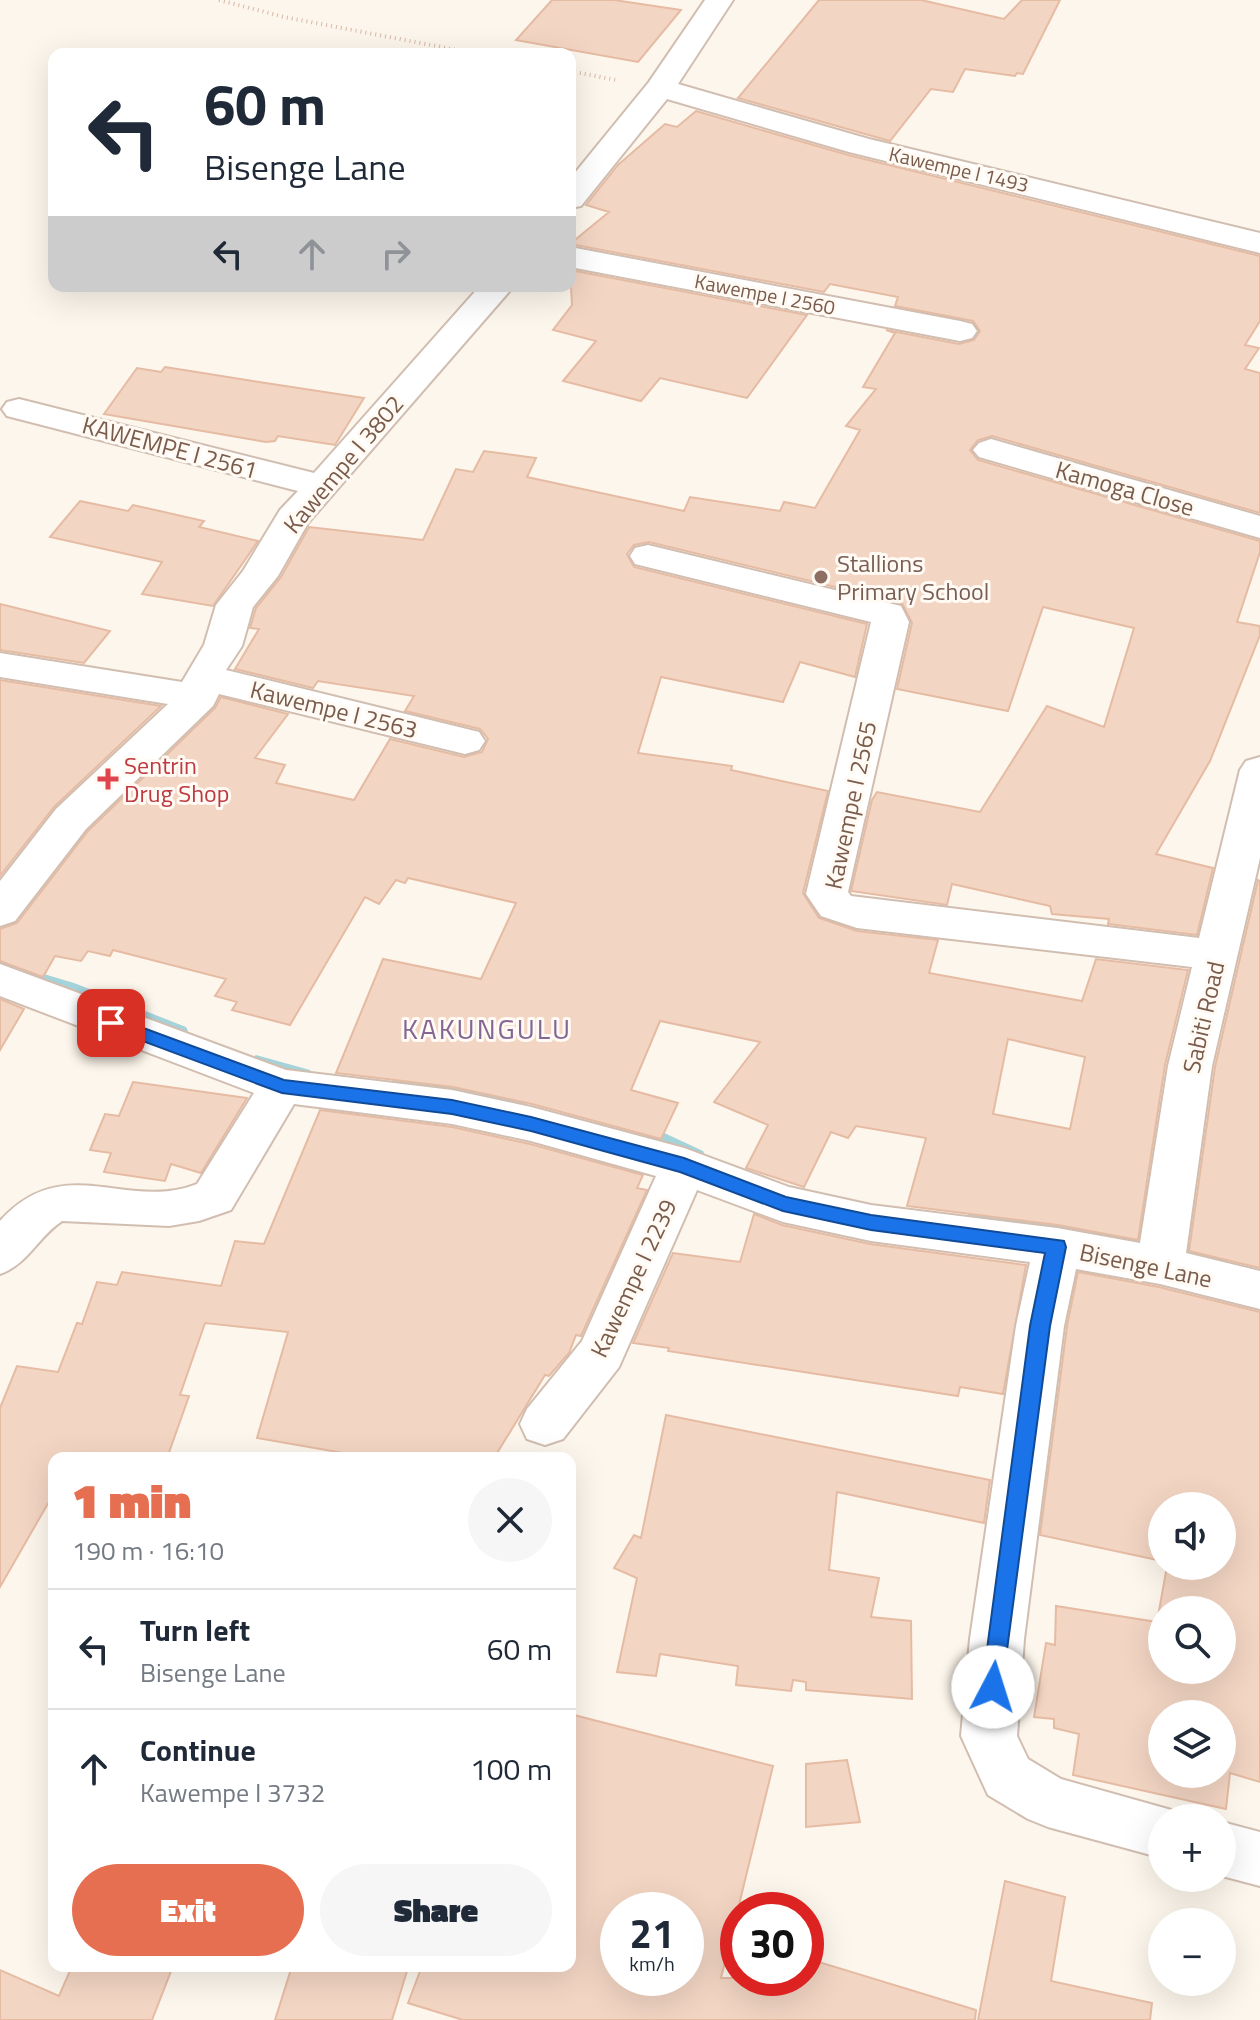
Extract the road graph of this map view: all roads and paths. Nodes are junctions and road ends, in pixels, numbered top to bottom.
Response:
1 (219, 0) edge
2 (719, 0) edge
3 (447, 48) edge
4 (660, 88) junction
5 (576, 192) edge
6 (1260, 243) edge
7 (576, 258) edge
8 (493, 292) edge
9 (960, 331) dead end
10 (19, 409) dead end
11 (991, 450) dead end
12 (321, 486) junction
13 (1260, 527) edge
14 (648, 556) dead end
15 (0, 665) edge
16 (201, 687) junction
17 (465, 741) dead end
18 (1260, 770) edge
19 (0, 911) edge
20 (1217, 955) junction
21 (0, 979) edge
22 (282, 1086) junction
23 (684, 1166) junction
24 (1057, 1247) junction
25 (0, 1255) edge
26 (1160, 1265) junction
27 (1260, 1290) edge
28 (545, 1424) dead end
29 (1148, 1828) edge
30 (1236, 1853) edge
31 (1260, 1859) edge

1 - 3 path
2 - 4 street
4 - 5 street
4 - 6 street, Kawempe I 1493
7 - 9 street, Kawempe I 2560
8 - 12 street, Kawempe I 3802
10 - 12 street, KAWEMPE I 2561
11 - 13 street, Kamoga Close
12 - 16 street, Kawempe I 3802
14 - 20 street, Kawempe I 2565
15 - 16 street, Kawempe I 2563
16 - 17 street, Kawempe I 2563
16 - 19 street, Kawempe I 3802
18 - 20 street, Sabiti Road
20 - 26 street, Sabiti Road
21 - 22 street, Bisenge Lane
22 - 23 street, Bisenge Lane
22 - 25 street
23 - 24 street, Bisenge Lane
23 - 28 street, Kawempe I 2239
24 - 26 street, Bisenge Lane
24 - 29 street
26 - 27 street, Bisenge Lane
30 - 31 street

